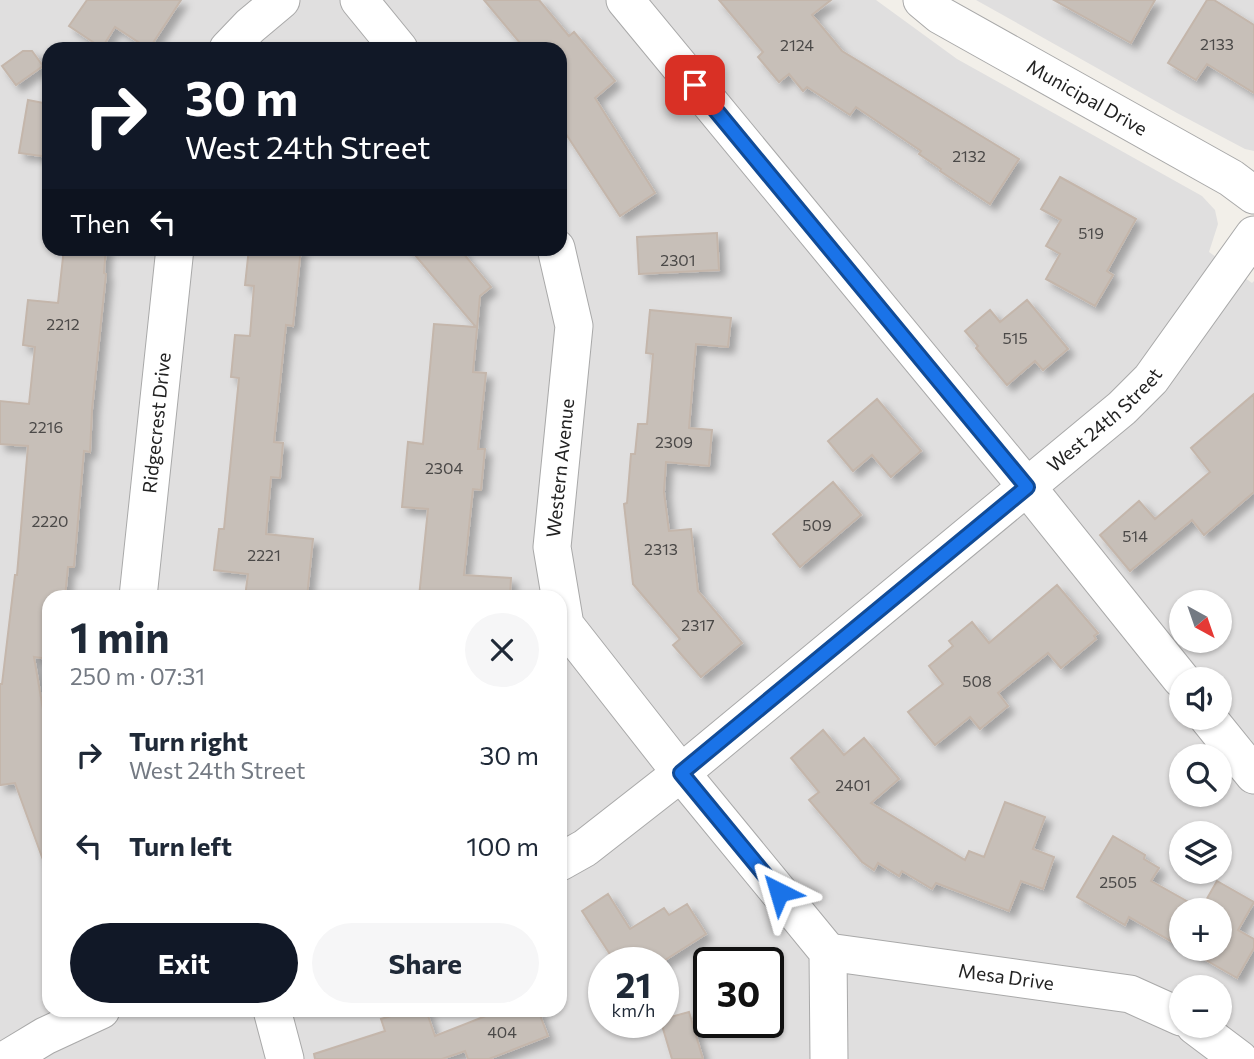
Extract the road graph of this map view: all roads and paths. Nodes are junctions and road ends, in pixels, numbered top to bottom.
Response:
1 (281, 0) edge
2 (359, 0) edge
3 (625, 0) edge
4 (922, 0) edge
5 (235, 42) edge
6 (393, 42) edge
7 (1254, 195) edge
8 (1254, 235) edge
9 (174, 256) edge
10 (558, 256) edge
11 (1027, 487) junction
12 (139, 590) edge
13 (559, 590) edge
14 (567, 628) edge
15 (1171, 667) edge
16 (1218, 730) edge
17 (681, 773) junction
18 (1254, 775) edge
19 (567, 858) edge
20 (828, 952) junction
21 (1169, 1012) edge
22 (86, 1017) edge
23 (274, 1017) edge
24 (1211, 1038) edge
25 (8, 1059) edge
26 (285, 1059) edge
27 (829, 1059) edge
28 (1239, 1059) edge

1 - 5 street
2 - 6 street
3 - 11 street
4 - 7 street, Municipal Drive
8 - 11 street, West 24th Street
9 - 12 street, Ridgecrest Drive
10 - 13 street, Western Avenue
11 - 15 street
11 - 17 street, West 24th Street
14 - 17 street, Western Avenue
16 - 18 street
17 - 19 street, West 24th Street
17 - 20 street, Western Avenue
20 - 21 street, Mesa Drive
20 - 27 street
22 - 25 street
23 - 26 street
24 - 28 street

